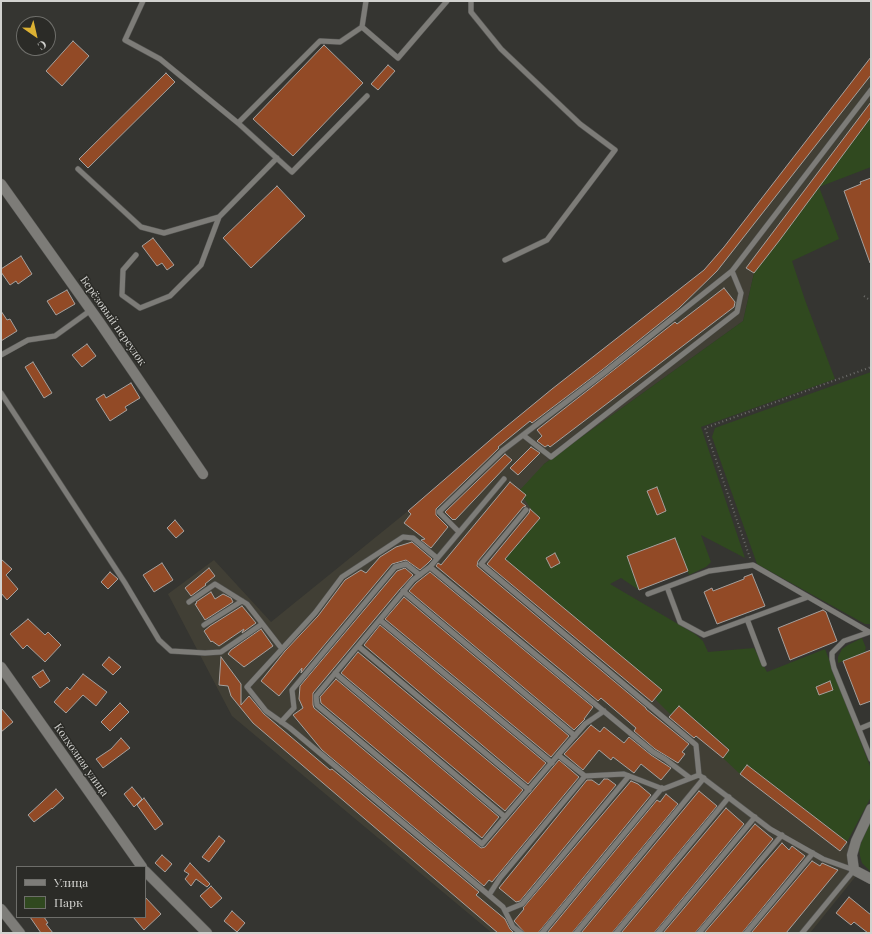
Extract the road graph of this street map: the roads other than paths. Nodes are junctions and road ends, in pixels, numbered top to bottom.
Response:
1 (144, 1) edge
2 (366, 1) edge
3 (446, 1) edge
4 (471, 1) edge
5 (362, 27) junction
6 (871, 90) edge
7 (367, 96) dead end
8 (238, 123) junction
9 (277, 158) junction
10 (78, 169) dead end
11 (1, 184) edge
12 (219, 217) junction
13 (136, 255) dead end
14 (506, 260) dead end
15 (732, 270) junction
16 (91, 310) junction
17 (1, 355) edge
18 (1, 393) edge
19 (523, 435) junction
20 (203, 474) dead end
21 (504, 479) dead end
22 (526, 510) dead end
23 (459, 532) junction
24 (438, 558) junction
25 (430, 567) junction
26 (420, 575) junction
27 (667, 587) junction
28 (404, 591) junction
29 (648, 594) dead end
30 (808, 597) junction
31 (242, 601) junction
32 (189, 602) dead end
33 (747, 619) junction
34 (380, 620) junction
35 (262, 624) junction
36 (204, 625) dead end
37 (870, 632) edge
38 (358, 646) junction
39 (282, 649) junction
40 (764, 664) dead end
41 (2, 673) edge
42 (335, 673) junction
43 (604, 711) junction
44 (281, 722) junction
45 (871, 724) edge
46 (859, 729) junction
47 (575, 736) junction
48 (558, 755) junction
49 (871, 759) edge
50 (552, 763) junction
51 (585, 776) junction
52 (630, 776) junction
53 (701, 776) junction
54 (690, 778) junction
55 (662, 788) junction
56 (529, 790) junction
57 (729, 798) junction
58 (871, 809) edge
59 (505, 817) junction
60 (755, 817) junction
61 (782, 835) junction
62 (813, 853) junction
63 (141, 866) edge
64 (854, 870) junction
65 (146, 872) edge
66 (871, 879) edge
67 (489, 895) junction
68 (1, 908) edge
69 (505, 911) junction
70 (20, 933) edge
71 (207, 933) edge
72 (521, 933) edge
73 (542, 933) edge
74 (576, 933) edge
75 (616, 933) edge
76 (658, 933) edge
77 (699, 933) edge
78 (746, 933) edge
79 (802, 933) edge

1 - 8 lane
2 - 5 lane
3 - 5 lane
4 - 14 lane
5 - 8 lane
6 - 15 lane
7 - 9 lane
8 - 9 lane
9 - 12 lane
10 - 12 lane
11 - 16 street, Берёзовый переулок
12 - 13 lane
15 - 19 lane
15 - 19 lane
16 - 17 lane
16 - 20 street, Берёзовый переулок
18 - 35 lane
19 - 23 lane
21 - 23 lane
22 - 53 lane
23 - 24 lane
24 - 25 lane
24 - 39 lane
25 - 26 lane
25 - 43 lane
26 - 28 lane
26 - 44 lane
27 - 29 lane
27 - 30 lane
27 - 33 lane
28 - 34 lane
28 - 47 lane
30 - 33 lane
30 - 37 lane
31 - 32 lane
31 - 35 lane
31 - 36 lane
33 - 40 lane
34 - 38 lane
34 - 50 lane
35 - 39 lane
37 - 46 lane
38 - 42 lane
38 - 56 lane
39 - 44 lane
41 - 63 street, Колхозная улица
42 - 59 lane
42 - 59 lane
43 - 47 lane
43 - 54 lane
44 - 67 lane
45 - 46 lane
46 - 49 lane
47 - 48 lane
48 - 50 lane
48 - 51 lane
50 - 56 lane
51 - 52 lane
51 - 67 lane
52 - 55 lane
52 - 69 lane
53 - 54 lane
53 - 57 lane
53 - 74 lane
54 - 55 lane
55 - 73 lane
56 - 59 lane
57 - 60 lane
57 - 75 lane
58 - 64 street
60 - 61 lane
60 - 76 lane
61 - 62 lane
61 - 77 lane
62 - 64 lane
62 - 78 lane
64 - 66 street
64 - 79 lane
65 - 71 street
67 - 69 lane
68 - 70 street
69 - 72 lane

